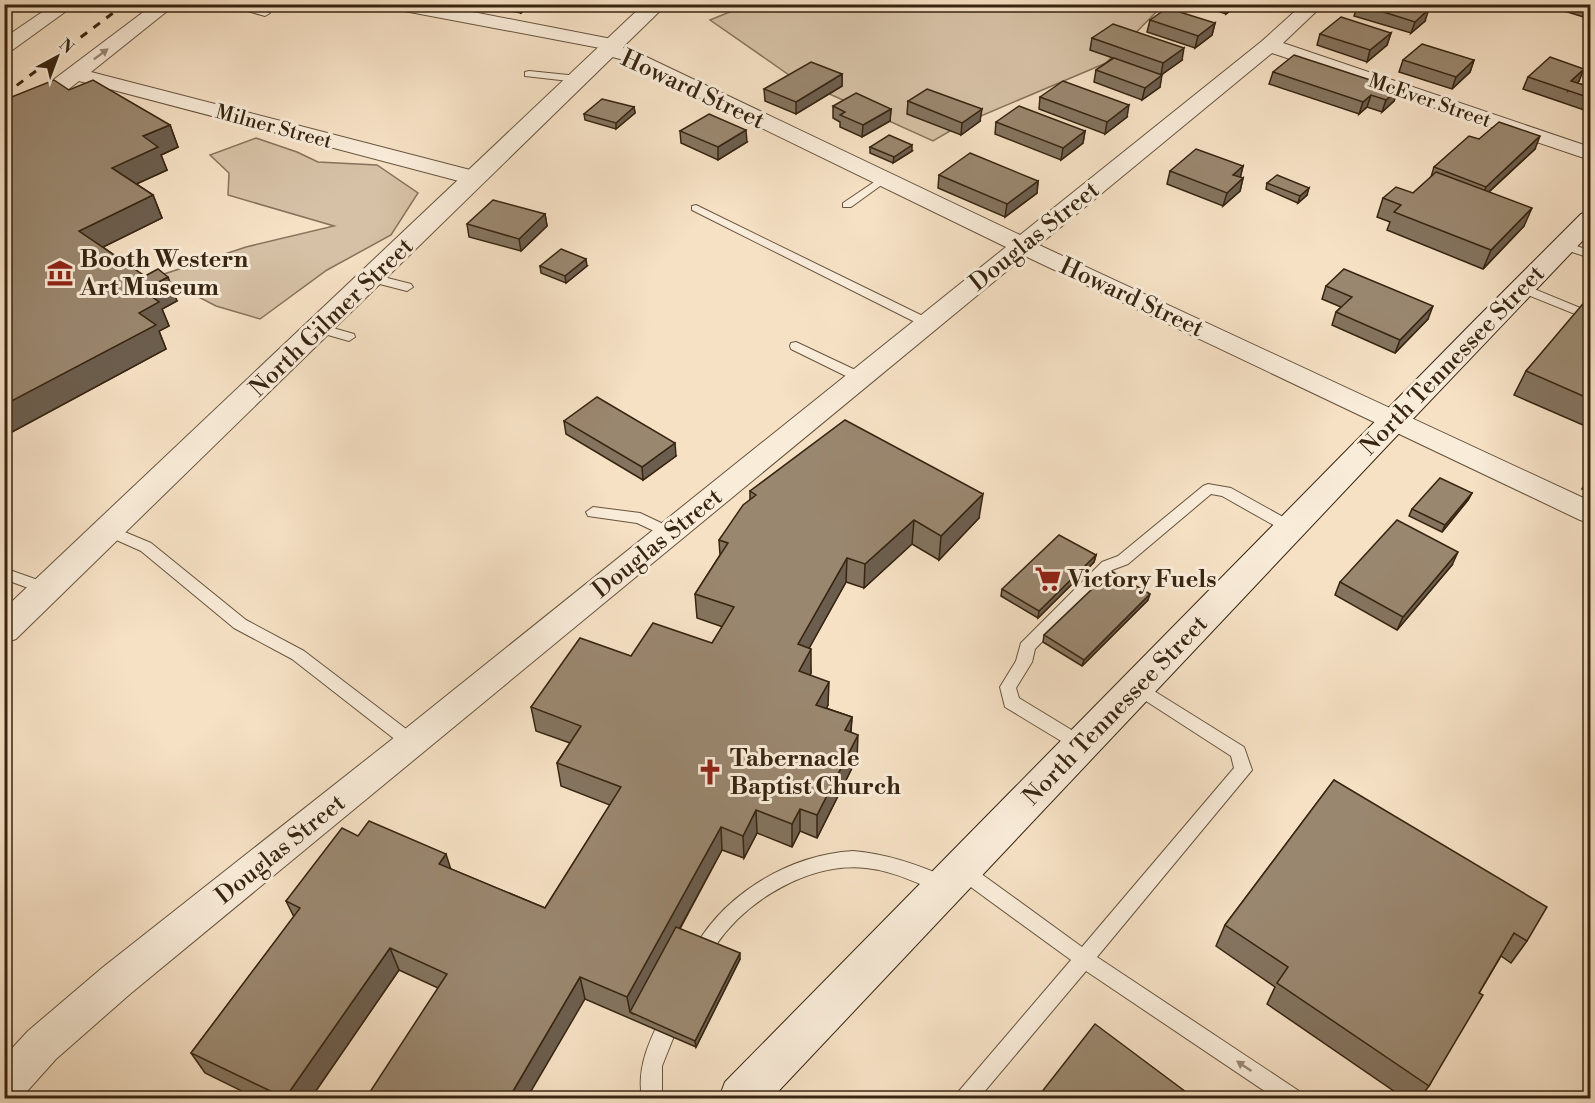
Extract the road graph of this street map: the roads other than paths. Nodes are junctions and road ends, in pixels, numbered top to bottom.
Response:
1 (67, 4) edge
2 (167, 4) edge
3 (227, 4) edge
4 (399, 4) edge
5 (657, 4) edge
6 (1316, 4) edge
7 (265, 13) dead end
8 (1269, 45) junction
9 (4, 47) edge
10 (612, 47) junction
11 (75, 74) junction
12 (529, 74) dead end
13 (578, 79) junction
14 (4, 128) edge
15 (1590, 154) edge
16 (474, 178) junction
17 (883, 179) junction
18 (847, 205) dead end
19 (696, 208) dead end
20 (1590, 219) edge
21 (1023, 246) junction
22 (1577, 250) edge
23 (372, 278) junction
24 (407, 287) dead end
25 (1522, 288) junction
26 (1590, 316) edge
27 (927, 323) junction
28 (319, 328) junction
29 (349, 337) dead end
30 (796, 346) dead end
31 (861, 378) junction
32 (1393, 418) junction
33 (593, 512) dead end
34 (1590, 513) edge
35 (1289, 527) junction
36 (108, 530) junction
37 (669, 533) junction
38 (4, 573) edge
39 (47, 589) junction
40 (4, 630) edge
41 (1138, 687) junction
42 (412, 743) junction
43 (1082, 745) junction
44 (955, 879) junction
45 (1084, 959) junction
46 (690, 980) edge
47 (679, 1000) edge
48 (4, 1087) edge
49 (652, 1098) edge
50 (741, 1098) edge
51 (966, 1098) edge
52 (1293, 1098) edge

1 - 9 street
11 -> 2 street
3 - 7 lane
4 - 10 street, Howard Street
5 - 10 main road, North Gilmer Street
6 - 8 street, Douglas Street
8 - 15 street, McEver Street
8 - 21 street, Douglas Street
10 - 13 main road, North Gilmer Street
10 - 17 street, Howard Street
11 - 14 street
11 - 16 street, Milner Street
12 - 13 lane
13 - 16 main road, North Gilmer Street
16 - 23 main road, North Gilmer Street
17 - 18 lane
17 - 21 street, Howard Street
19 - 27 lane
20 - 22 main road, North Tennessee Street
21 - 27 street, Douglas Street
21 - 32 street, Howard Street
22 - 25 main road, North Tennessee Street
23 - 24 lane
23 - 28 main road, North Gilmer Street
25 - 26 lane
25 - 32 main road, North Tennessee Street
27 - 31 street, Douglas Street
28 - 29 lane
28 - 36 main road, North Gilmer Street
30 - 31 lane
31 - 37 street, Douglas Street
32 - 34 street, Howard Street
32 - 35 main road, North Tennessee Street
33 - 37 lane
35 - 41 main road, North Tennessee Street
35 - 43 lane
36 - 39 main road, North Gilmer Street
36 - 42 lane
37 - 42 street, Douglas Street
38 - 39 lane
39 - 40 main road, North Gilmer Street
41 - 43 main road, North Tennessee Street
41 - 45 lane
42 - 48 street, Douglas Street
43 - 44 main road, North Tennessee Street
44 - 45 lane
44 - 46 lane
44 - 50 main road, North Tennessee Street
45 - 51 lane
52 -> 45 lane
47 - 49 lane

